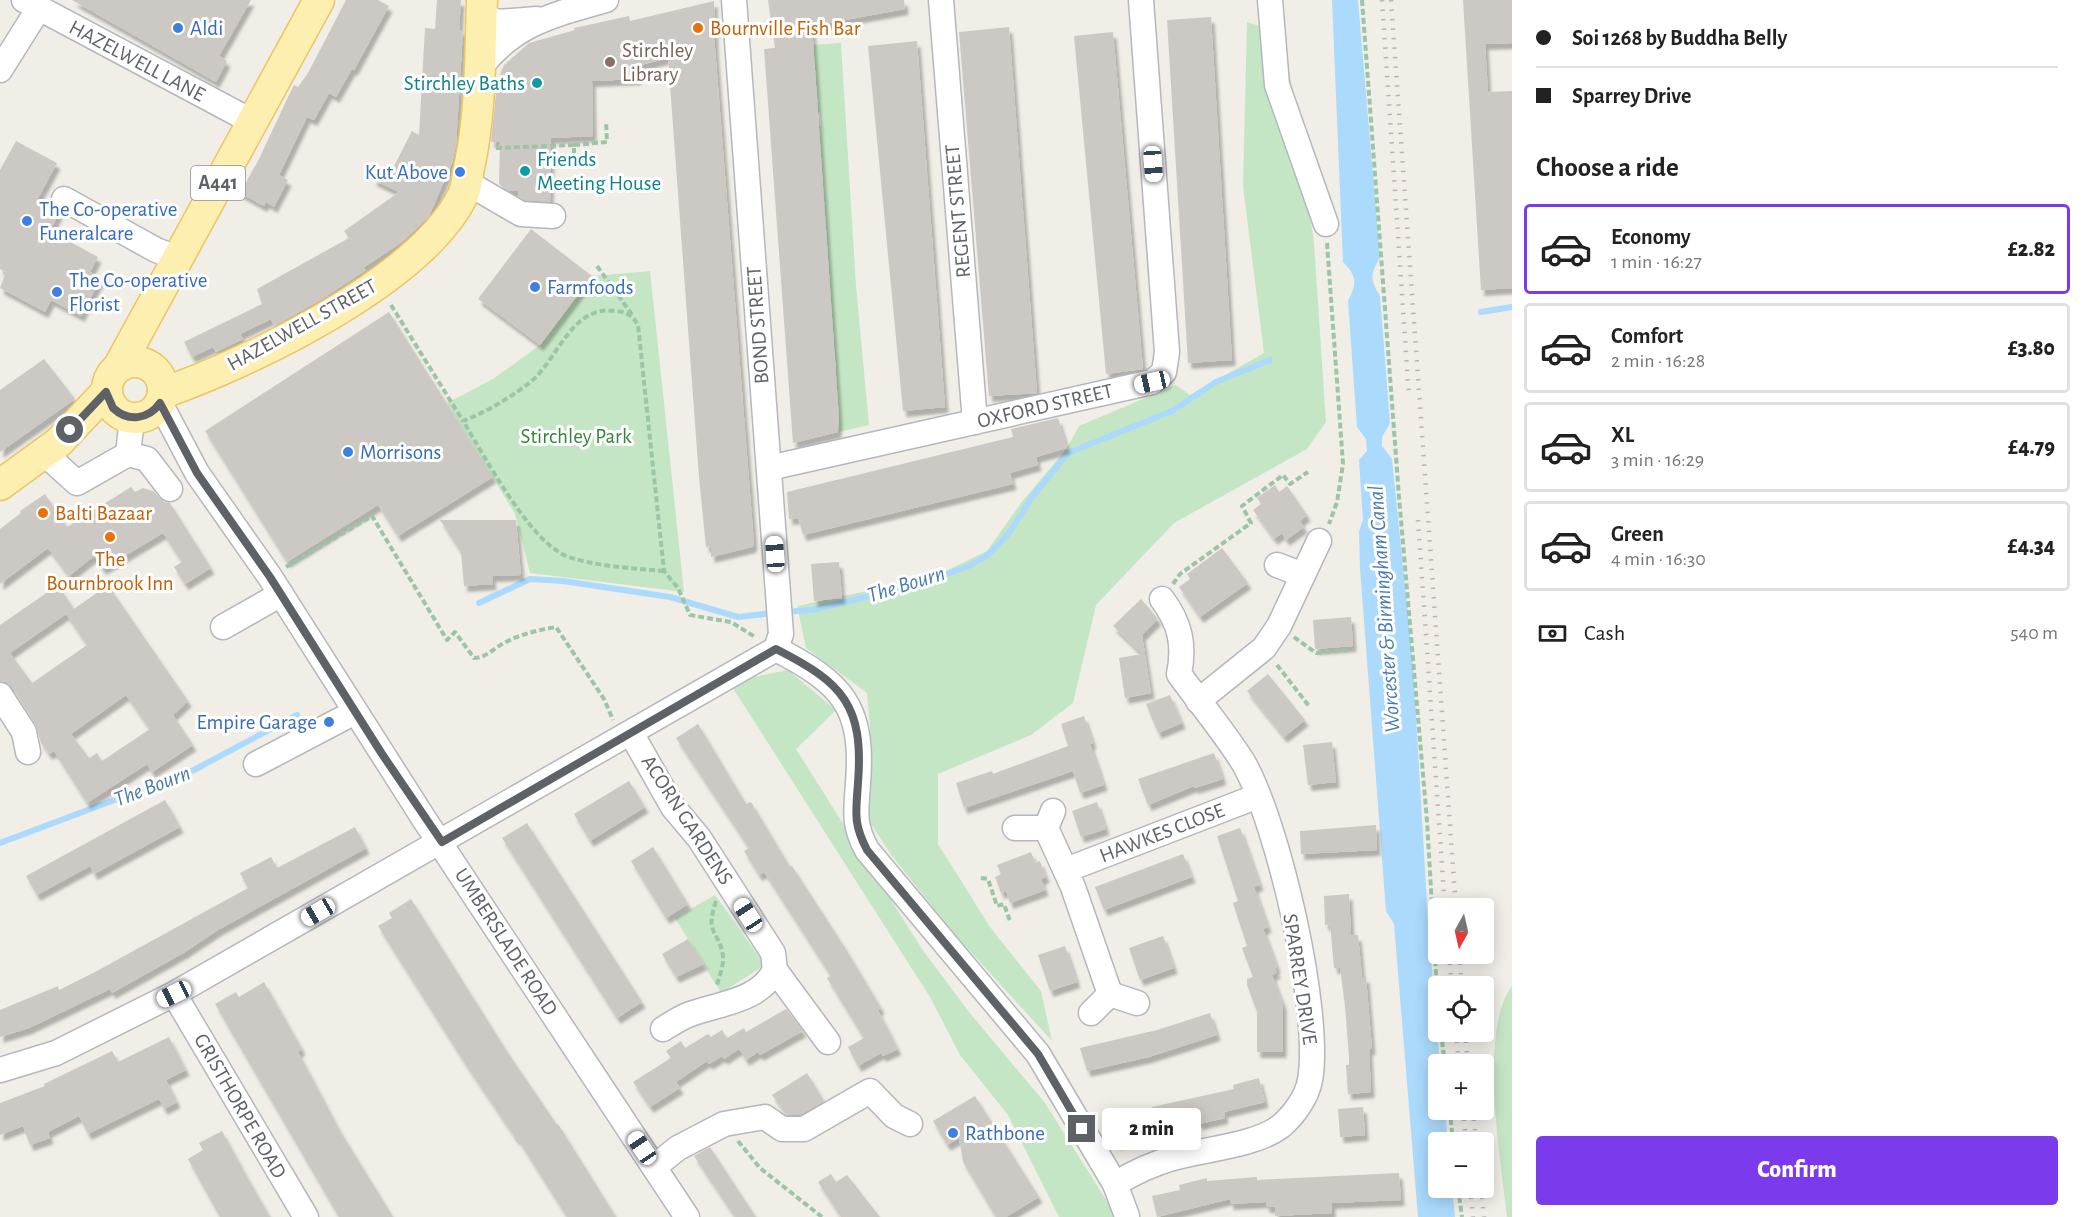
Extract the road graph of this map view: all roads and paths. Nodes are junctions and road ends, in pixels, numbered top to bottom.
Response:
1 (319, 0) edge
2 (606, 0) edge
3 (734, 0) edge
4 (941, 0) edge
5 (1141, 0) edge
6 (1270, 0) edge
7 (1362, 0) edge
8 (31, 4) edge
9 (482, 7) edge
10 (540, 18) junction
11 (479, 69) junction
12 (0, 70) edge
13 (606, 121) dead end
14 (251, 122) junction
15 (474, 144) junction
16 (574, 145) junction
17 (574, 153) dead end
18 (466, 182) junction
19 (64, 199) dead end
20 (553, 216) dead end
21 (1326, 224) joint
22 (177, 258) junction
23 (597, 266) dead end
24 (378, 285) junction
25 (633, 317) junction
26 (112, 379) junction
27 (145, 409) junction
28 (463, 421) junction
29 (975, 422) junction
30 (52, 447) junction
31 (128, 454) junction
32 (769, 468) junction
33 (1308, 472) dead end
34 (0, 485) edge
35 (170, 489) dead end
36 (1319, 541) joint
37 (1278, 565) dead end
38 (664, 570) junction
39 (1303, 575) junction
40 (275, 586) junction
41 (1162, 599) joint
42 (1279, 626) junction
43 (223, 627) dead end
44 (779, 642) junction
45 (1264, 648) junction
46 (1347, 650) dead end
47 (0, 694) edge
48 (1198, 701) junction
49 (1309, 706) dead end
50 (355, 712) junction
51 (627, 736) junction
52 (28, 752) dead end
53 (256, 764) dead end
54 (1258, 796) junction
55 (1015, 828) dead end
56 (442, 842) junction
57 (1066, 870) junction
58 (724, 877) junction
59 (981, 878) dead end
60 (1010, 921) dead end
61 (776, 970) junction
62 (1436, 976) edge
63 (174, 994) junction
64 (1110, 994) junction
65 (1137, 1003) dead end
66 (712, 1006) junction
67 (1091, 1013) dead end
68 (663, 1029) dead end
69 (828, 1042) dead end
70 (0, 1070) edge
71 (724, 1124) junction
72 (910, 1124) dead end
73 (654, 1167) junction
74 (1115, 1184) junction
75 (1459, 1198) edge
76 (1127, 1216) edge
77 (306, 1217) edge
78 (687, 1217) edge
79 (822, 1217) edge
80 (1462, 1217) edge

1 - 14 main road, A441
2 - 10 street
3 - 32 street, BOND STREET
4 - 29 street, REGENT STREET
5 - 29 street, OXFORD STREET
6 - 21 street
7 - 62 path
8 - 12 street
8 - 14 street, HAZELWELL LANE
9 - 10 street
9 - 11 main road, HAZELWELL STREET / A441
10 - 11 street
11 - 15 main road, HAZELWELL STREET / A441
13 - 16 path
14 - 22 main road, A441
15 - 16 path
15 - 18 main road, HAZELWELL STREET / A441
16 - 17 path
18 - 20 street
18 - 24 main road, HAZELWELL STREET / A441
19 - 22 street
21 - 36 path
22 - 26 main road, A441
23 - 25 path
24 - 27 main road, HAZELWELL STREET / A441
24 - 28 path
25 - 28 path
25 - 38 path
26 - 27 main road
26 - 27 main road
26 - 30 main road, A441
27 - 30 main road, A441
27 - 31 street
27 - 40 street, UMBERSLADE ROAD
28 - 38 path
29 - 32 street, OXFORD STREET
30 - 31 street
30 - 34 main road, A441
31 - 35 street
32 - 44 street, BOND STREET
33 - 41 path
36 - 39 street
37 - 39 street
38 - 44 path
39 - 42 street
40 - 43 street
40 - 50 street, UMBERSLADE ROAD
40 - 51 path
41 - 48 street, SPARREY DRIVE
42 - 45 street
42 - 46 path
44 - 51 street
44 - 74 street
45 - 48 street
45 - 49 path
47 - 52 street
48 - 54 street, SPARREY DRIVE
50 - 53 street
50 - 56 street, UMBERSLADE ROAD
51 - 56 street
51 - 58 street, ACORN GARDENS
54 - 57 street, HAWKES CLOSE
54 - 74 street, SPARREY DRIVE
55 - 57 street
56 - 63 street
56 - 73 street, UMBERSLADE ROAD
57 - 64 street
58 - 61 street, ACORN GARDENS
58 - 66 path
59 - 60 path
61 - 66 street
61 - 69 street, ACORN GARDENS
63 - 70 street
63 - 77 street, GRISTHORPE ROAD
64 - 65 street
64 - 67 street
66 - 68 street
71 - 72 street
71 - 73 street
71 - 79 path
73 - 78 street, UMBERSLADE ROAD
74 - 76 street
75 - 80 path

